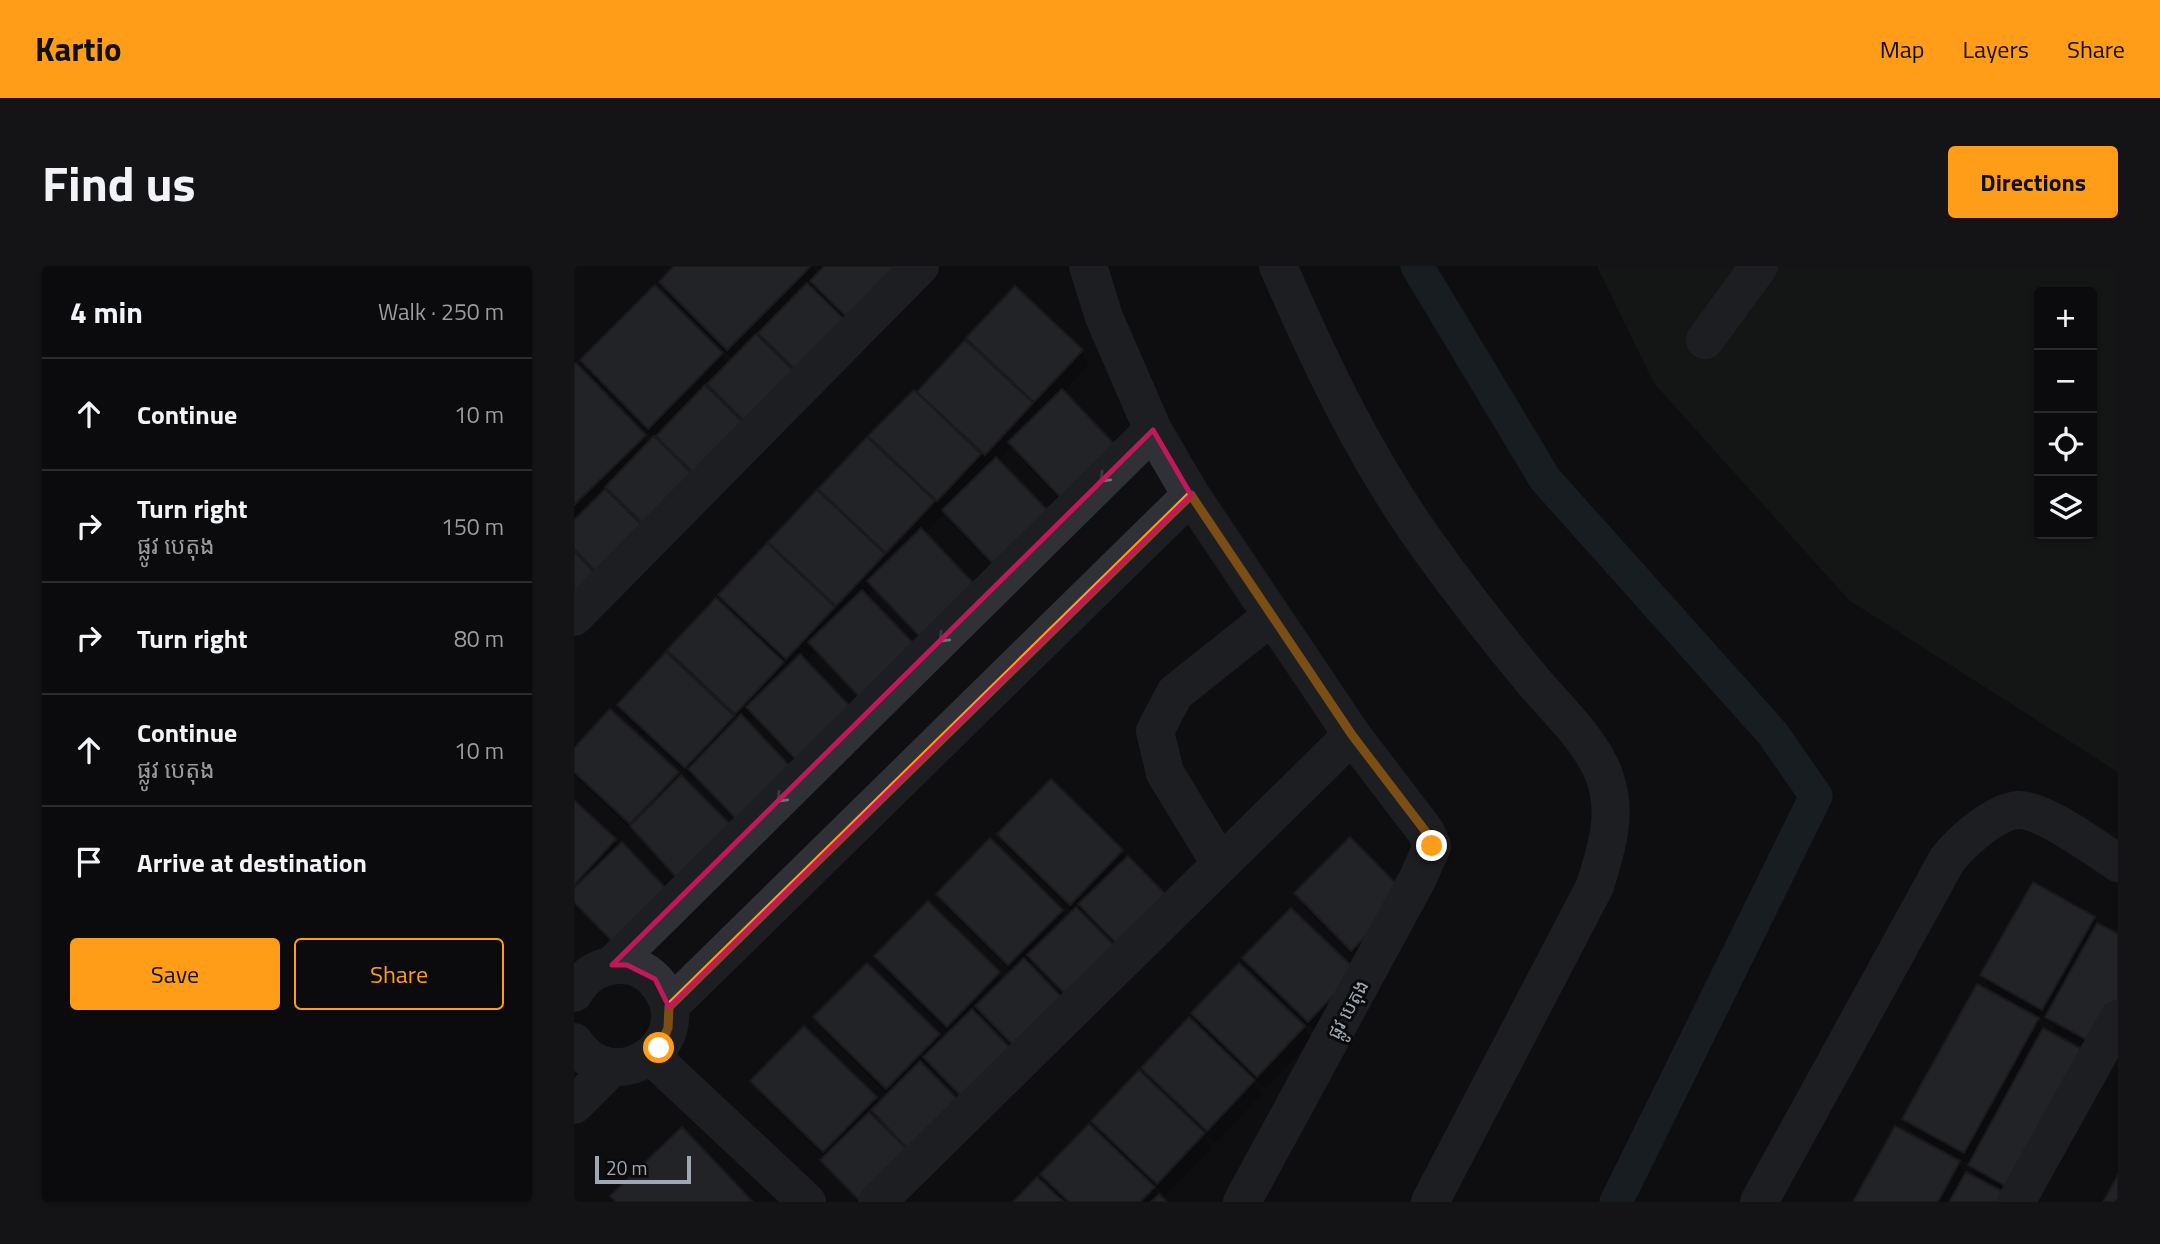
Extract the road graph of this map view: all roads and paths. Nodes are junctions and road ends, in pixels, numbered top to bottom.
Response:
1 (920, 266) edge
2 (1088, 266) edge
3 (1278, 266) edge
4 (1759, 266) edge
5 (1705, 341) dead end
6 (1153, 430) junction
7 (1191, 495) junction
8 (1272, 616) junction
9 (574, 617) edge
10 (1352, 735) junction
11 (1220, 863) junction
12 (2118, 863) edge
13 (585, 977) edge
14 (669, 1007) junction
15 (2118, 1019) edge
16 (574, 1042) edge
17 (651, 1056) junction
18 (611, 1068) junction
19 (574, 1105) edge
20 (807, 1202) edge
21 (877, 1202) edge
22 (1242, 1202) edge
23 (1430, 1202) edge
24 (1759, 1202) edge
25 (2016, 1202) edge

1 - 9 street
2 - 6 street
3 - 23 street
4 - 5 street
6 - 7 street
6 -> 13 street
7 - 8 street
7 - 14 street
8 - 10 street
8 - 11 street
10 - 11 street
10 - 22 street, ផ្លូវ បេតុង
11 - 21 street
12 - 24 street
13 - 14 street
14 - 17 street
15 - 25 street
16 - 18 street
17 - 18 street
17 - 20 street
18 - 19 street

